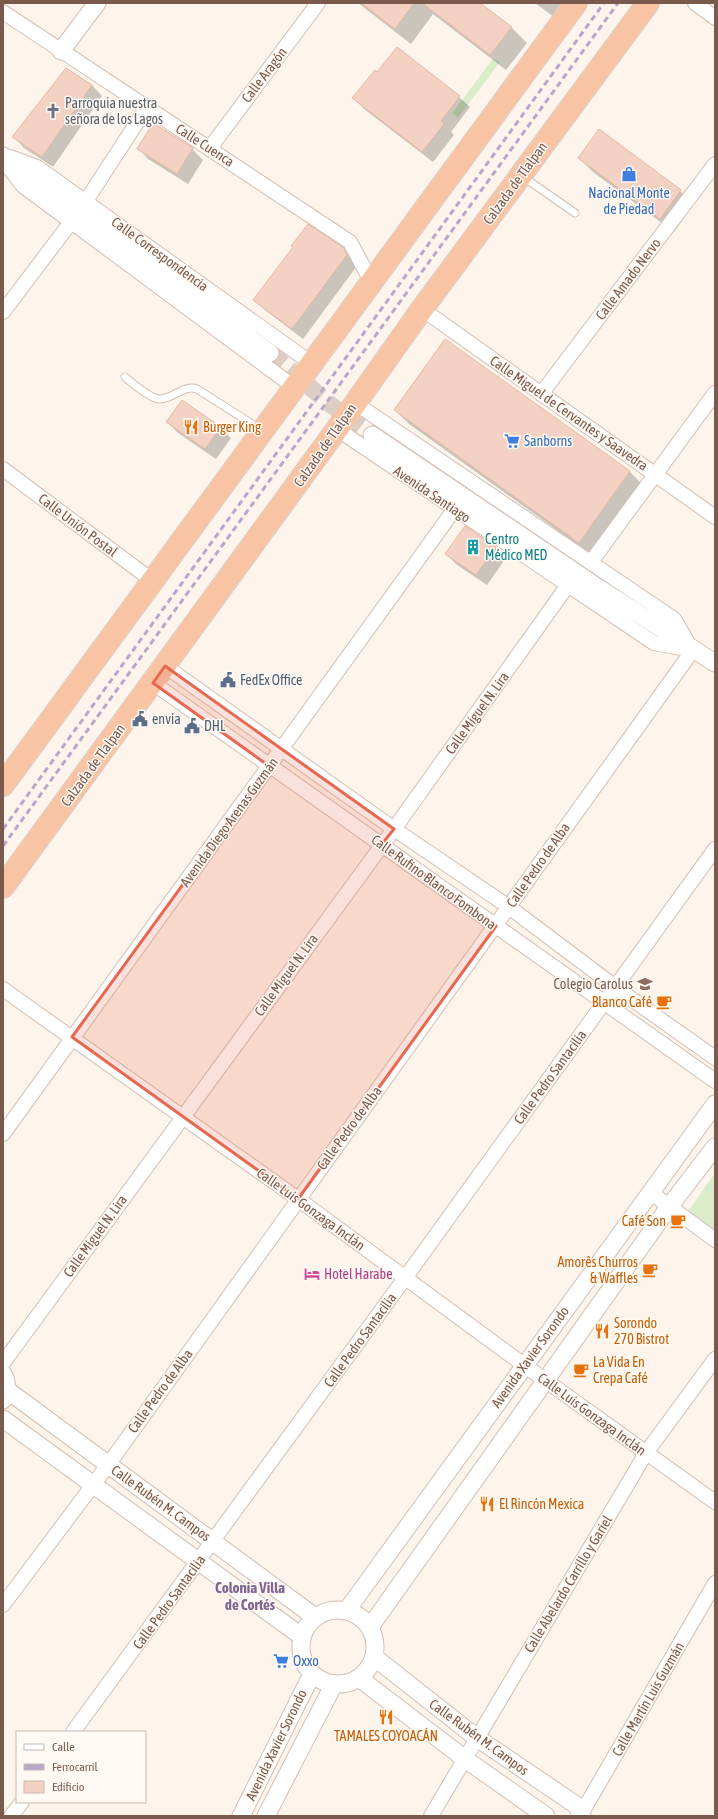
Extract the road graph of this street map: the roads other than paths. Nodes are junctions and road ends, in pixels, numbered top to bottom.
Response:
1 (97, 3) edge
2 (318, 3) edge
3 (576, 3) edge
4 (648, 3) edge
5 (695, 3) edge
6 (3, 12) edge
7 (715, 18) edge
8 (62, 51) junction
9 (147, 107) junction
10 (210, 148) junction
11 (3, 155) edge
12 (3, 159) edge
13 (715, 164) edge
14 (521, 175) junction
15 (86, 201) junction
16 (575, 213) dead end
17 (71, 222) junction
18 (371, 281) junction
19 (422, 309) junction
20 (3, 312) edge
21 (270, 353) tunnel mouth
22 (311, 363) junction
23 (125, 377) dead end
24 (294, 387) junction
25 (715, 393) edge
26 (541, 394) junction
27 (355, 403) junction
28 (337, 429) junction
29 (262, 430) junction
30 (372, 435) tunnel mouth
31 (3, 469) edge
32 (655, 474) junction
33 (454, 510) junction
34 (715, 517) edge
35 (591, 562) junction
36 (153, 581) junction
37 (568, 585) junction
38 (693, 650) junction
39 (715, 662) edge
40 (159, 675) junction
41 (282, 748) junction
42 (269, 766) junction
43 (3, 785) edge
44 (394, 829) junction
45 (382, 844) junction
46 (715, 849) edge
47 (3, 887) edge
48 (509, 907) junction
49 (496, 926) junction
50 (615, 987) junction
51 (3, 989) edge
52 (604, 1002) junction
53 (72, 1037) junction
54 (715, 1058) edge
55 (715, 1081) edge
56 (715, 1104) edge
57 (182, 1118) junction
58 (3, 1134) edge
59 (715, 1147) edge
60 (650, 1192) junction
61 (298, 1199) junction
62 (670, 1207) junction
63 (715, 1240) edge
64 (405, 1278) junction
65 (715, 1359) edge
66 (3, 1363) edge
67 (524, 1365) junction
68 (3, 1374) edge
69 (545, 1380) junction
70 (5, 1395) edge
71 (3, 1419) edge
72 (646, 1453) junction
73 (108, 1464) junction
74 (93, 1485) junction
75 (715, 1502) edge
76 (213, 1542) junction
77 (198, 1562) junction
78 (715, 1582) edge
79 (3, 1605) edge
80 (347, 1610) junction
81 (315, 1617) junction
82 (370, 1627) junction
83 (301, 1636) junction
84 (374, 1657) junction
85 (312, 1674) junction
86 (359, 1678) junction
87 (334, 1684) junction
88 (74, 1731) edge
89 (477, 1738) junction
90 (465, 1759) junction
91 (21, 1803) edge
92 (244, 1811) edge
93 (11, 1816) edge
94 (266, 1816) edge
95 (432, 1816) edge
96 (546, 1816) edge
97 (581, 1816) edge

1 - 8 street
2 - 10 street, Calle Aragón
3 - 18 highway
4 - 14 highway, Calzada de Tlalpan
5 - 7 street
6 - 8 street, Calle Cuenca
8 - 9 street, Calle Cuenca
9 - 10 street, Calle Cuenca
9 - 15 street
10 - 18 street, Calle Cuenca
11 - 15 street, Calle Correspondencia
11 - 21 street, Calle Correspondencia
12 - 17 street, Calle Correspondencia
13 - 26 street, Calle Amado Nervo
14 - 16 lane
14 - 19 highway, Calzada de Tlalpan
15 - 22 street, Calle Correspondencia
17 - 20 street
17 - 24 street, Calle Correspondencia
18 - 22 highway
19 - 26 street, Calle Miguel de Cervantes y Saavedra
19 - 27 highway, Calzada de Tlalpan
22 - 24 highway
23 - 29 lane
24 - 29 highway
25 - 32 street
26 - 32 street, Calle Miguel de Cervantes y Saavedra
27 - 28 highway, Calzada de Tlalpan
27 - 35 street, Avenida Santiago
28 - 33 street, Avenida Santiago
28 - 40 highway, Calzada de Tlalpan
29 - 36 highway
30 - 38 street, Avenida Santiago
31 - 36 street, Calle Unión Postal
32 - 34 street, Calle Miguel de Cervantes y Saavedra
32 - 35 street
33 - 37 street, Avenida Santiago
33 - 41 street, Avenida Diego Arenas Guzmán
35 - 38 street, Avenida Santiago
36 - 43 highway
37 - 38 street, Avenida Santiago
37 - 44 street, Calle Miguel N. Lira
38 - 39 street, Avenida Santiago
38 - 48 street, Calle Pedro de Alba
40 - 41 street, Calle Rufino Blanco Fombona
40 - 42 street, Calle Rufino Blanco Fombona
40 - 47 highway, Calzada de Tlalpan
41 - 42 street, Avenida Diego Arenas Guzmán
41 - 44 street, Calle Rufino Blanco Fombona
42 - 45 street, Calle Rufino Blanco Fombona
42 - 53 street, Avenida Diego Arenas Guzmán
44 - 45 street, Calle Miguel N. Lira
44 - 48 street, Calle Rufino Blanco Fombona
45 - 49 street, Calle Rufino Blanco Fombona
45 - 57 street, Calle Miguel N. Lira
46 - 50 street, Calle Pedro Santacilia
48 - 49 street, Calle Pedro de Alba
48 - 50 street, Calle Rufino Blanco Fombona
49 - 52 street, Calle Rufino Blanco Fombona
49 - 61 street, Calle Pedro de Alba
50 - 52 street, Calle Pedro Santacilia
50 - 54 street, Calle Rufino Blanco Fombona
51 - 53 street, Calle Luis Gonzaga Inclán
52 - 55 street, Calle Rufino Blanco Fombona
52 - 64 street, Calle Pedro Santacilia
53 - 57 street, Calle Luis Gonzaga Inclán
53 - 58 street, Avenida Diego Arenas Guzmán
56 - 60 street, Avenida Xavier Sorondo
57 - 61 street, Calle Luis Gonzaga Inclán
57 - 66 street, Calle Miguel N. Lira
59 - 62 street, Avenida Xavier Sorondo
60 - 62 street
60 - 67 street, Avenida Xavier Sorondo
61 - 64 street, Calle Luis Gonzaga Inclán
61 - 73 street, Calle Pedro de Alba
62 - 63 street
62 - 69 street, Avenida Xavier Sorondo
64 - 67 street, Calle Luis Gonzaga Inclán
64 - 76 street, Calle Pedro Santacilia
65 - 72 street, Calle Abelardo Carrillo y Gariel
67 - 69 street, Calle Luis Gonzaga Inclán
67 - 80 street, Avenida Xavier Sorondo
68 - 70 street
69 - 72 street, Calle Luis Gonzaga Inclán
69 - 82 street, Avenida Xavier Sorondo
70 - 73 street, Calle Rubén M. Campos
71 - 74 street, Calle Rubén M. Campos
72 - 75 street, Calle Luis Gonzaga Inclán
72 - 89 street, Calle Abelardo Carrillo y Gariel
73 - 74 street, Calle Pedro de Alba
73 - 76 street, Calle Rubén M. Campos
74 - 77 street, Calle Rubén M. Campos
74 - 79 street, Calle Pedro de Alba
76 - 77 street, Calle Pedro Santacilia
76 - 81 street, Calle Rubén M. Campos
77 - 83 street, Calle Rubén M. Campos
77 - 88 street, Calle Pedro Santacilia
78 - 97 street, Calle Martín Luis Guzmán
80 - 81 street
80 - 82 street
81 - 83 street
82 - 84 street
83 - 85 street
84 - 86 street
84 - 89 street, Calle Rubén M. Campos
85 - 87 street
85 - 92 street, Avenida Xavier Sorondo
86 - 87 street
86 - 90 street, Calle Rubén M. Campos
87 - 94 street, Avenida Xavier Sorondo
89 - 90 street, Calle Abelardo Carrillo y Gariel
89 - 97 street, Calle Rubén M. Campos
90 - 95 street, Calle Abelardo Carrillo y Gariel
90 - 96 street, Calle Rubén M. Campos
91 - 93 street
92 - 94 street

